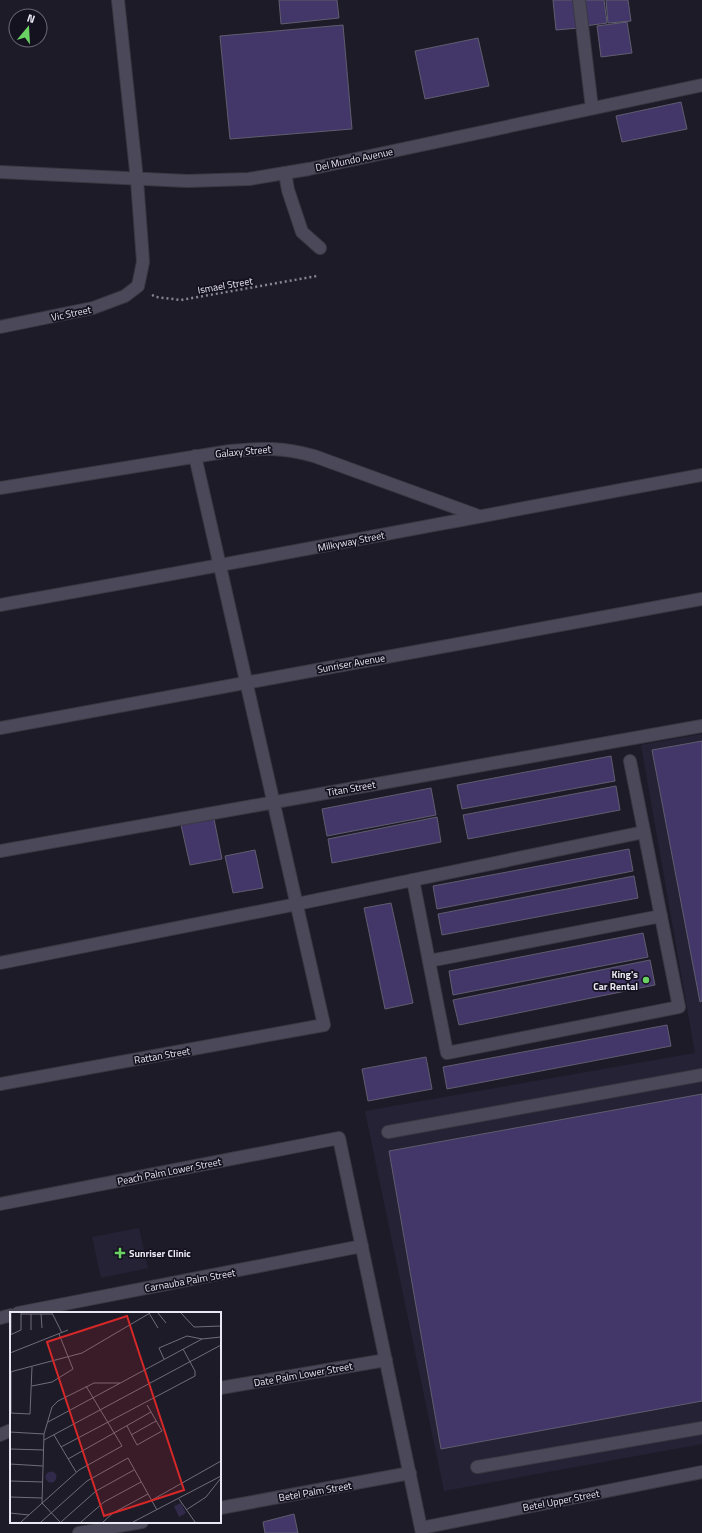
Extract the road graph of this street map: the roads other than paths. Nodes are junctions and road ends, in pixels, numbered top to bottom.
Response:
1 (118, 0) edge
2 (579, 0) edge
3 (702, 84) edge
4 (592, 108) junction
5 (0, 172) edge
6 (285, 174) junction
7 (137, 180) junction
8 (320, 248) dead end
9 (0, 327) edge
10 (195, 456) junction
11 (702, 475) edge
12 (0, 488) edge
13 (477, 516) junction
14 (221, 566) junction
15 (702, 599) edge
16 (0, 605) edge
17 (247, 682) junction
18 (702, 726) edge
19 (0, 728) edge
20 (630, 761) dead end
21 (274, 802) junction
22 (644, 832) junction
23 (0, 851) edge
24 (413, 880) junction
25 (297, 904) junction
26 (661, 916) junction
27 (429, 961) junction
28 (0, 963) edge
29 (702, 1075) edge
30 (0, 1084) edge
31 (388, 1132) dead end
32 (0, 1204) edge
33 (362, 1246) junction
34 (23, 1312) edge
35 (10, 1315) edge
36 (0, 1318) edge
37 (386, 1360) junction
38 (221, 1388) edge
39 (702, 1428) edge
40 (10, 1430) edge
41 (0, 1435) edge
42 (477, 1467) dead end
43 (702, 1472) edge
44 (410, 1473) junction
45 (221, 1508) edge
46 (136, 1523) edge
47 (421, 1531) edge
48 (79, 1533) edge

1 - 7 street
2 - 4 street
3 - 4 street, Del Mundo Avenue
4 - 6 street, Del Mundo Avenue
5 - 7 street, Del Mundo Avenue
6 - 7 street, Del Mundo Avenue
6 - 8 street
7 - 9 street, Vic Street
10 - 12 street, Galaxy Street
10 - 13 street, Galaxy Street
10 - 14 street
11 - 13 street, Milkyway Street
13 - 14 street, Milkyway Street
14 - 16 street, Milkyway Street
14 - 17 street
15 - 17 street, Sunriser Avenue
17 - 19 street, Sunriser Avenue
17 - 21 street
18 - 21 street, Titan Street
20 - 22 street
21 - 23 street, Titan Street
21 - 25 street
22 - 24 street
22 - 26 street
24 - 25 street
24 - 27 street
25 - 28 street
25 - 30 street, Rattan Street
26 - 27 street
26 - 27 street
29 - 31 street
32 - 33 street, Peach Palm Lower Street
33 - 34 street, Carnauba Palm Street
33 - 37 street
35 - 36 street
37 - 38 street, Date Palm Lower Street
37 - 44 street
39 - 42 street
40 - 41 street
43 - 47 street, Betel Upper Street
44 - 45 street, Betel Palm Street
44 - 47 street
46 - 48 street

